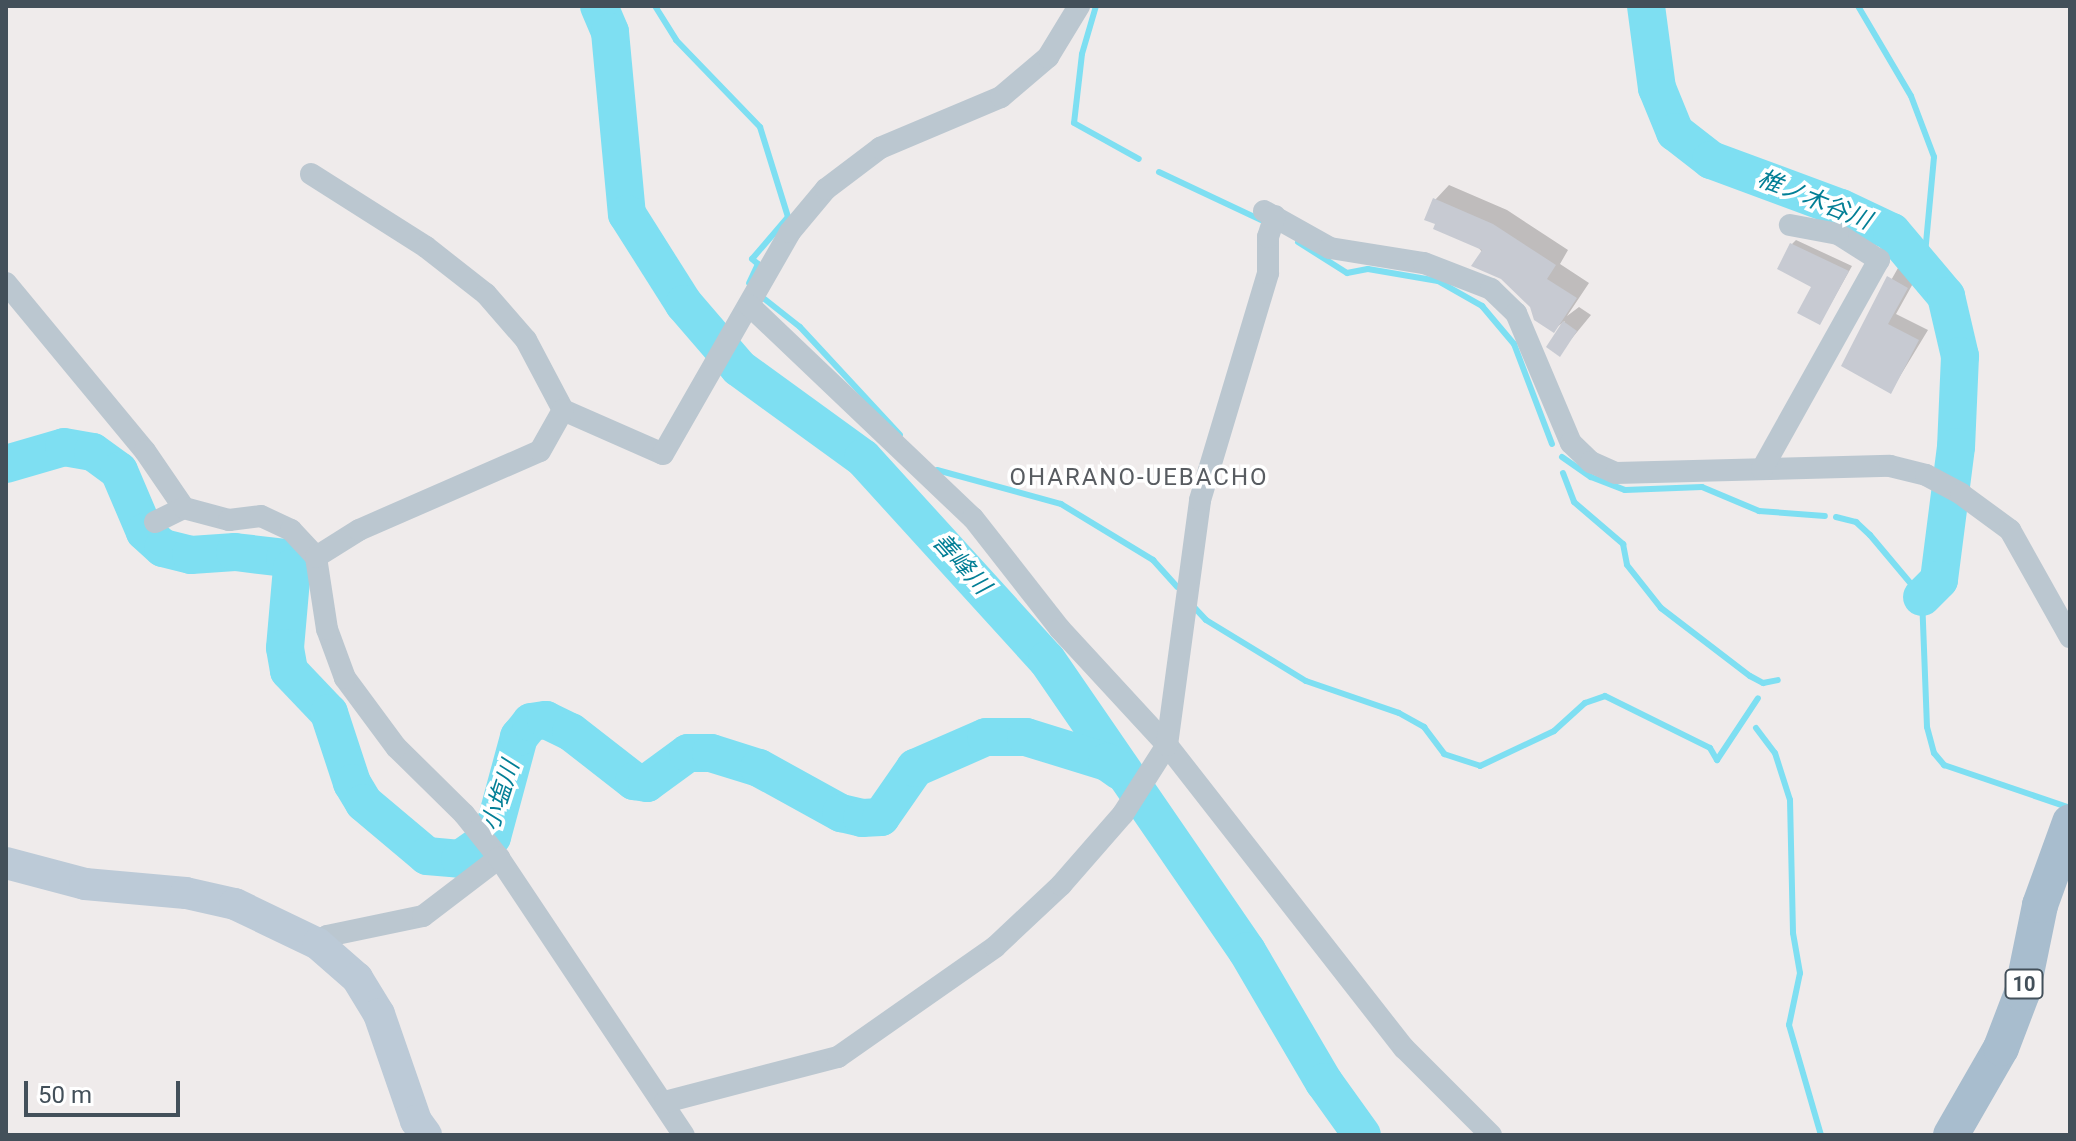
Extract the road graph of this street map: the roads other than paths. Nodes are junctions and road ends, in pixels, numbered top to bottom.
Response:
1 (1079, 6) edge
2 (311, 174) dead end
3 (1790, 225) dead end
4 (6, 283) edge
5 (745, 311) junction
6 (563, 410) junction
7 (1762, 469) junction
8 (184, 508) junction
9 (155, 522) dead end
10 (316, 557) junction
11 (2070, 637) edge
12 (1165, 750) junction
13 (2070, 822) edge
14 (491, 848) junction
15 (6, 863) edge
16 (318, 944) junction
17 (665, 1102) junction
18 (426, 1135) edge
19 (684, 1135) edge
20 (1491, 1135) edge
21 (1951, 1135) edge

1 - 5 street
2 - 6 street
3 - 7 street
4 - 8 street
5 - 6 street
5 - 12 street
6 - 10 street
7 - 11 street
7 - 12 street
8 - 9 street
8 - 10 street
10 - 14 street
12 - 17 street
12 - 20 street
13 - 21 main road, 10
14 - 16 street
14 - 17 street
15 - 16 main road
16 - 18 main road
17 - 19 street

